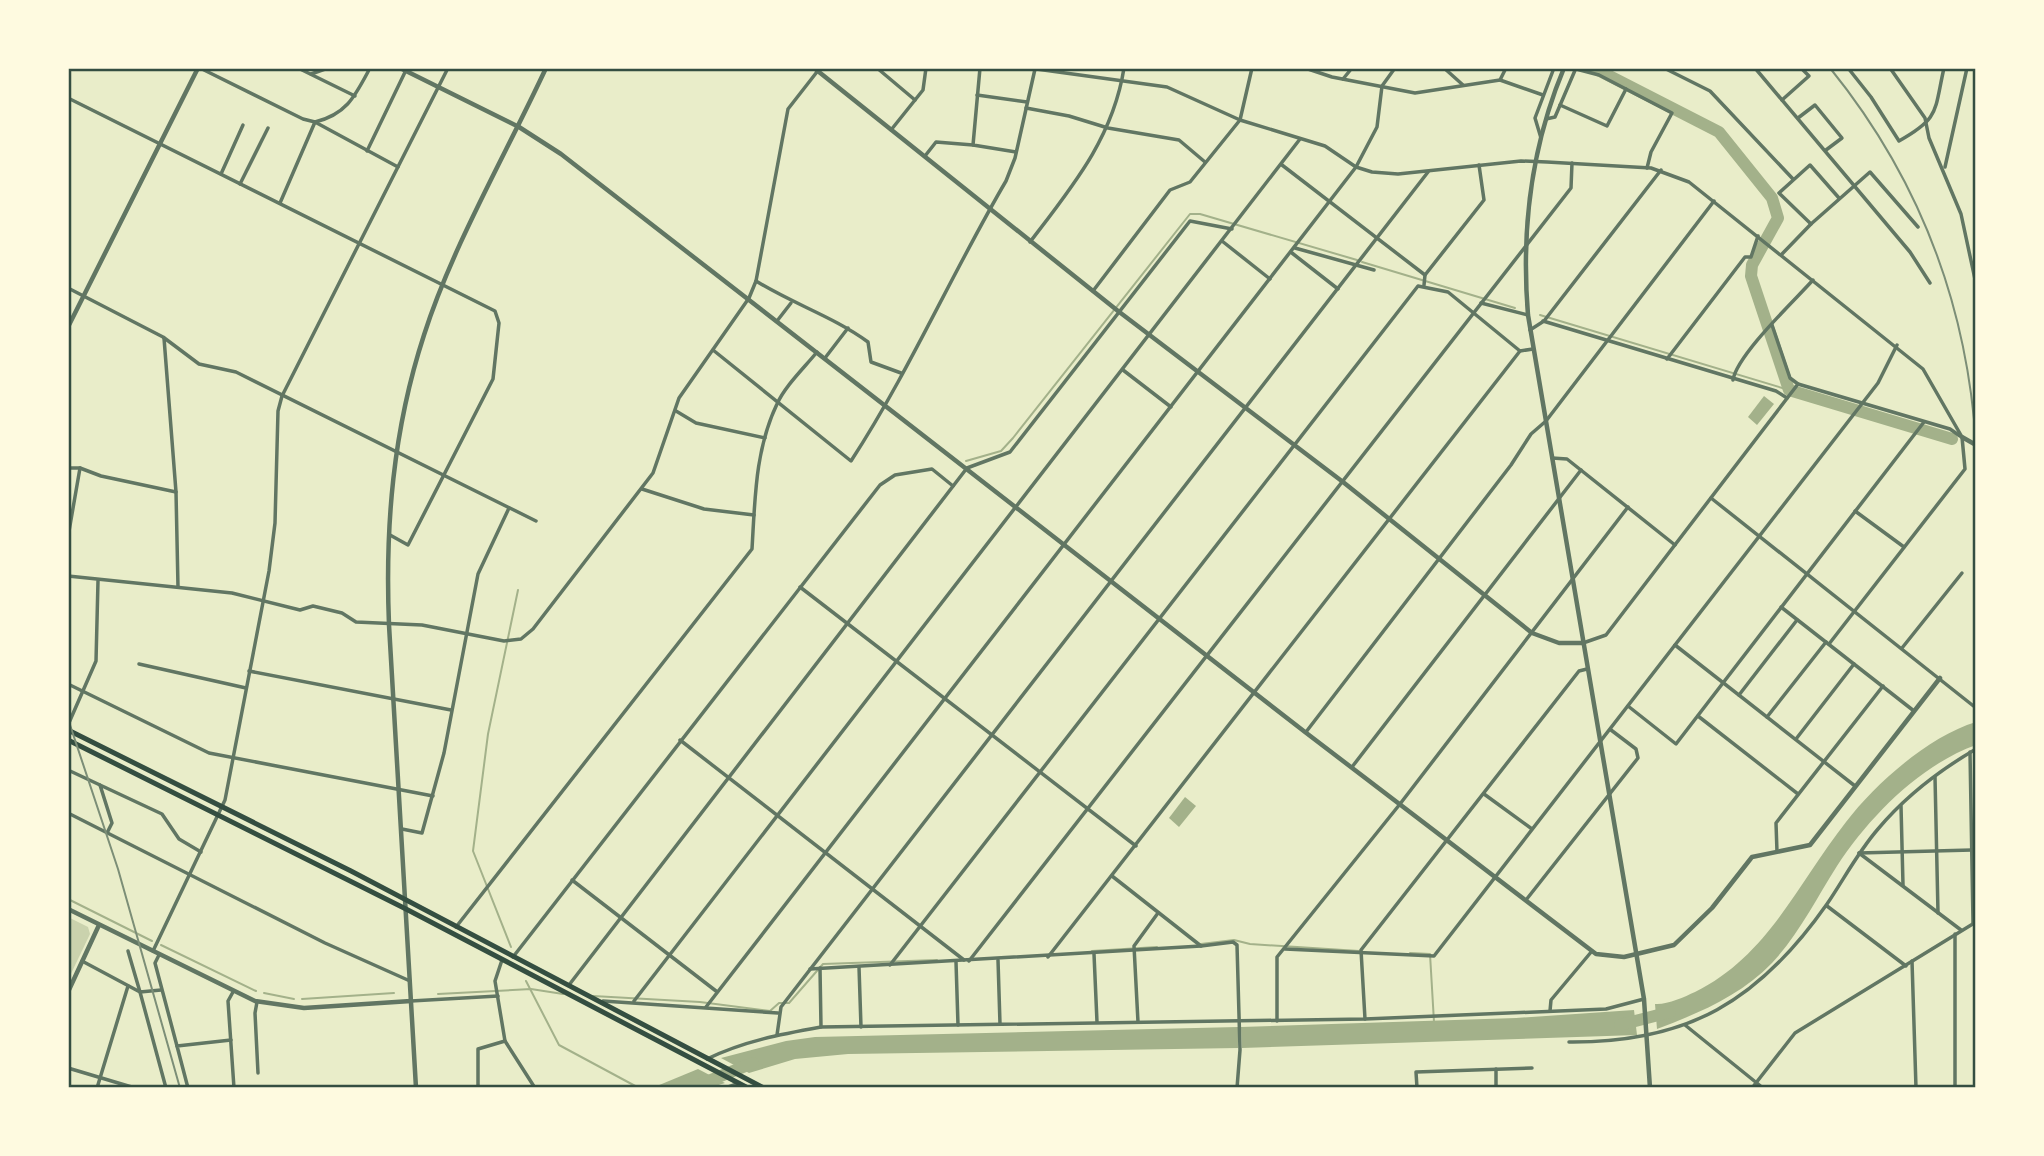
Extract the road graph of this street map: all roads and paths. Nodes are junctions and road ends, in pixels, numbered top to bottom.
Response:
1 (199, 68) edge
2 (298, 68) edge
3 (328, 68) edge
4 (369, 68) edge
5 (448, 68) edge
6 (546, 68) edge
7 (877, 68) edge
8 (926, 68) edge
9 (980, 68) edge
10 (1029, 68) edge
11 (1124, 68) edge
12 (1252, 68) edge
13 (1305, 68) edge
14 (1352, 68) edge
15 (1395, 68) edge
16 (1444, 68) edge
17 (1506, 68) edge
18 (1554, 68) edge
19 (1564, 68) edge
20 (1576, 68) edge
21 (1664, 68) edge
22 (1755, 68) edge
23 (1801, 68) edge
24 (1848, 68) edge
25 (1890, 68) edge
26 (1944, 68) edge
27 (1967, 68) edge
28 (404, 69) edge
29 (817, 69) edge
30 (1035, 69) edge
31 (1063, 70) edge
32 (310, 74) junction
33 (1343, 79) junction
34 (1500, 80) junction
35 (1122, 81) junction
36 (1382, 86) junction
37 (1465, 86) junction
38 (439, 88) junction
39 (1626, 89) junction
40 (977, 95) junction
41 (1543, 95) junction
42 (355, 96) junction
43 (68, 98) edge
44 (915, 100) junction
45 (1782, 100) junction
46 (1027, 102) junction
47 (1560, 105) junction
48 (1026, 108) junction
49 (1798, 118) junction
50 (1546, 119) junction
51 (1240, 120) junction
52 (315, 122) junction
53 (243, 125) dead end
54 (1927, 125) junction
55 (519, 127) junction
56 (268, 128) dead end
57 (1108, 128) junction
58 (891, 130) junction
59 (1541, 138) junction
60 (1300, 139) junction
61 (160, 143) junction
62 (973, 145) junction
63 (1826, 150) junction
64 (367, 151) junction
65 (1016, 152) junction
66 (925, 156) junction
67 (1535, 161) junction
68 (1206, 162) junction
69 (1572, 163) junction
70 (1282, 165) junction
71 (1479, 166) junction
72 (398, 167) junction
73 (1356, 167) junction
74 (1647, 168) junction
75 (1945, 169) junction
76 (1661, 170) junction
77 (1428, 172) junction
78 (220, 174) junction
79 (1793, 179) junction
80 (240, 184) junction
81 (1855, 184) junction
82 (1839, 198) junction
83 (1714, 201) junction
84 (1330, 202) junction
85 (280, 203) junction
86 (990, 208) junction
87 (1811, 224) junction
88 (1918, 227) dead end
89 (1232, 229) junction
90 (1760, 237) junction
91 (1378, 239) junction
92 (1222, 241) junction
93 (1031, 242) junction
94 (359, 243) junction
95 (1525, 246) junction
96 (1296, 247) junction
97 (1292, 253) junction
98 (1782, 254) junction
99 (1357, 265) junction
100 (1374, 270) dead end
101 (1425, 276) junction
102 (1271, 280) junction
103 (1813, 280) junction
104 (756, 281) junction
105 (1930, 283) dead end
106 (1976, 284) edge
107 (1424, 285) junction
108 (442, 286) junction
109 (68, 288) edge
110 (1338, 289) junction
111 (1093, 291) junction
112 (83, 296) junction
113 (749, 298) junction
114 (791, 303) junction
115 (1481, 303) junction
116 (1118, 311) junction
117 (1473, 313) junction
118 (1528, 315) junction
119 (777, 321) junction
120 (1543, 321) junction
121 (1771, 326) junction
122 (68, 327) edge
123 (848, 327) junction
124 (1530, 330) junction
125 (1150, 335) junction
126 (163, 337) junction
127 (1606, 339) junction
128 (1897, 345) junction
129 (1533, 349) junction
130 (713, 350) junction
131 (1520, 351) junction
132 (817, 352) junction
133 (825, 358) junction
134 (1667, 359) junction
135 (1123, 370) junction
136 (902, 373) junction
137 (1197, 373) junction
138 (1733, 379) junction
139 (1797, 385) junction
140 (282, 396) junction
141 (1788, 397) junction
142 (777, 402) junction
143 (887, 404) junction
144 (1861, 405) junction
145 (1171, 407) junction
146 (1246, 409) junction
147 (676, 411) junction
148 (1546, 421) junction
149 (1923, 423) junction
150 (1962, 437) junction
151 (765, 438) junction
152 (1296, 445) junction
153 (1976, 445) edge
154 (396, 452) junction
155 (1552, 458) junction
156 (68, 468) edge
157 (80, 468) junction
158 (967, 468) junction
159 (1581, 470) junction
160 (442, 474) junction
161 (1343, 482) junction
162 (953, 486) junction
163 (642, 489) junction
164 (176, 492) junction
165 (1559, 498) junction
166 (1711, 498) junction
167 (1628, 507) junction
168 (509, 508) junction
169 (1016, 508) junction
170 (1855, 511) junction
171 (754, 515) junction
172 (1390, 519) junction
173 (536, 522) dead end
174 (388, 534) junction
175 (1759, 536) junction
176 (68, 537) edge
177 (1063, 544) junction
178 (1675, 545) junction
179 (1904, 547) junction
180 (1437, 560) junction
181 (1807, 573) junction
182 (1962, 573) dead end
183 (68, 576) edge
184 (1573, 579) junction
185 (98, 581) junction
186 (1111, 582) junction
187 (178, 587) junction
188 (800, 587) junction
189 (1483, 596) junction
190 (262, 601) junction
191 (1781, 607) junction
192 (1854, 610) junction
193 (1160, 618) junction
194 (1797, 620) junction
195 (848, 624) junction
196 (389, 625) junction
197 (465, 633) junction
198 (1532, 633) junction
199 (1583, 643) junction
200 (1827, 643) junction
201 (1675, 645) junction
202 (1902, 648) junction
203 (1208, 655) junction
204 (896, 661) junction
205 (139, 664) dead end
206 (1854, 664) junction
207 (1587, 669) junction
208 (249, 671) junction
209 (1940, 678) junction
210 (1722, 682) junction
211 (68, 684) edge
212 (1883, 686) junction
213 (246, 688) junction
214 (83, 691) junction
215 (1256, 694) junction
216 (1739, 695) junction
217 (944, 698) junction
218 (393, 701) junction
219 (1627, 706) junction
220 (1976, 708) edge
221 (451, 710) junction
222 (1914, 711) junction
223 (1697, 716) junction
224 (1767, 717) junction
225 (68, 725) edge
226 (1611, 729) junction
227 (68, 730) edge
228 (1305, 732) junction
229 (991, 735) junction
230 (1796, 739) junction
231 (68, 740) edge
232 (680, 740) junction
233 (1600, 741) junction
234 (1976, 749) edge
235 (1970, 752) junction
236 (232, 758) junction
237 (1824, 762) junction
238 (1352, 767) junction
239 (68, 770) edge
240 (1040, 773) junction
241 (1936, 777) junction
242 (729, 778) junction
243 (100, 785) junction
244 (1855, 786) junction
245 (398, 789) junction
246 (1484, 794) junction
247 (1798, 794) junction
248 (433, 796) junction
249 (1609, 796) junction
250 (1901, 803) junction
251 (1400, 804) junction
252 (223, 808) junction
253 (1087, 810) junction
254 (68, 813) edge
255 (219, 815) junction
256 (776, 816) junction
257 (1532, 829) junction
258 (401, 830) junction
259 (107, 832) junction
260 (1448, 840) junction
261 (1136, 846) junction
262 (1972, 850) junction
263 (1937, 851) junction
264 (201, 852) junction
265 (824, 852) junction
266 (1777, 852) junction
267 (1902, 852) junction
268 (1859, 853) junction
269 (191, 873) junction
270 (1112, 876) junction
271 (1496, 877) junction
272 (572, 880) junction
273 (1903, 886) junction
274 (872, 889) junction
275 (1526, 900) junction
276 (406, 901) junction
277 (1826, 905) junction
278 (68, 909) edge
279 (406, 909) junction
280 (1158, 913) junction
281 (1938, 913) junction
282 (621, 918) junction
283 (1975, 923) edge
284 (99, 925) junction
285 (456, 927) junction
286 (920, 927) junction
287 (1961, 930) junction
288 (1955, 934) junction
289 (1201, 946) junction
290 (1288, 947) junction
291 (128, 951) dead end
292 (153, 951) junction
293 (1361, 951) junction
294 (1592, 951) junction
295 (1134, 952) junction
296 (1094, 954) junction
297 (1636, 954) junction
298 (159, 955) junction
299 (669, 955) junction
300 (513, 957) junction
301 (1048, 957) junction
302 (502, 959) junction
303 (998, 960) junction
304 (82, 961) junction
305 (967, 961) junction
306 (1912, 961) junction
307 (956, 962) junction
308 (890, 965) junction
309 (1906, 966) junction
310 (859, 967) junction
311 (820, 968) junction
312 (810, 969) junction
313 (410, 981) junction
314 (568, 985) junction
315 (128, 986) junction
316 (162, 990) junction
317 (716, 991) junction
318 (68, 992) edge
319 (141, 992) junction
320 (233, 992) junction
321 (498, 996) junction
322 (601, 1001) junction
323 (634, 1001) junction
324 (257, 1002) junction
325 (411, 1002) junction
326 (1644, 1002) junction
327 (706, 1007) junction
328 (1550, 1011) junction
329 (778, 1013) junction
330 (1365, 1019) junction
331 (1277, 1021) junction
332 (1138, 1022) junction
333 (1097, 1023) junction
334 (1240, 1023) junction
335 (1000, 1024) junction
336 (958, 1025) junction
337 (1685, 1025) junction
338 (821, 1027) junction
339 (861, 1027) junction
340 (1648, 1034) junction
341 (778, 1035) junction
342 (231, 1041) junction
343 (505, 1041) junction
344 (1569, 1042) dead end
345 (177, 1046) junction
346 (707, 1061) junction
347 (68, 1068) edge
348 (1532, 1068) dead end
349 (1496, 1069) junction
350 (258, 1073) dead end
351 (100, 1077) junction
352 (739, 1080) junction
353 (1756, 1082) junction
354 (97, 1088) edge
355 (135, 1088) edge
356 (166, 1088) edge
357 (188, 1088) edge
358 (234, 1088) edge
359 (416, 1088) edge
360 (478, 1088) edge
361 (535, 1088) edge
362 (725, 1088) edge
363 (748, 1088) edge
364 (764, 1088) edge
365 (1237, 1088) edge
366 (1417, 1088) edge
367 (1496, 1088) edge
368 (1650, 1088) edge
369 (1752, 1088) edge
370 (1763, 1088) edge
371 (1916, 1088) edge
372 (1955, 1088) edge

1 - 52 street
1 - 61 street
2 - 32 street
3 - 32 street
4 - 42 street
5 - 38 street
6 - 55 street
7 - 44 street
8 - 44 street
9 - 40 street
10 - 30 street
11 - 35 street
12 - 51 street
13 - 33 street
14 - 33 street
15 - 36 street
16 - 37 street
17 - 34 street
18 - 41 street
19 - 50 street
20 - 39 street
20 - 47 street
21 - 79 street
22 - 45 street
23 - 45 street
24 - 54 street
25 - 54 street
26 - 54 street
27 - 75 street
28 - 38 street
28 - 64 street
29 - 58 street
29 - 104 street
30 - 31 street
30 - 46 street
31 - 35 street
32 - 42 street
33 - 36 street
34 - 37 street
34 - 41 street
35 - 51 street
35 - 57 street
36 - 37 street
36 - 73 street
38 - 55 street
38 - 72 street
39 - 47 street
39 - 74 street
40 - 46 street
40 - 62 street
41 - 59 street
42 - 52 street
43 - 61 street
44 - 58 street
45 - 49 street
46 - 48 street
47 - 50 street
48 - 57 street
48 - 65 street
49 - 63 street
49 - 63 street
50 - 59 street
51 - 60 street
51 - 68 street
52 - 64 street
52 - 85 street
53 - 78 street
54 - 75 street
55 - 108 street
55 - 113 street
56 - 80 street
57 - 68 street
57 - 93 street
58 - 66 street
59 - 67 street
60 - 70 street
60 - 73 street
61 - 78 street
61 - 112 street
62 - 65 street
62 - 66 street
63 - 81 street
64 - 72 street
65 - 86 street
66 - 86 street
67 - 69 street
67 - 71 street
67 - 95 street
68 - 111 street
69 - 74 street
69 - 95 street
70 - 84 street
70 - 89 street
71 - 77 street
71 - 101 street
72 - 94 street
73 - 77 street
73 - 84 street
74 - 76 street
75 - 106 street
76 - 83 street
76 - 120 street
77 - 91 street
78 - 80 street
79 - 82 street
79 - 87 street
80 - 85 street
81 - 82 street
81 - 88 street
81 - 105 street
82 - 87 street
83 - 90 street
83 - 127 street
84 - 91 street
84 - 96 street
85 - 94 street
86 - 93 street
86 - 136 street
87 - 98 street
89 - 92 street
89 - 116 street
90 - 98 street
90 - 134 street
91 - 99 street
91 - 101 street
92 - 102 street
92 - 125 street
93 - 111 street
94 - 108 street
94 - 140 street
95 - 115 street
95 - 118 street
96 - 97 street
96 - 99 street
97 - 102 street
97 - 110 street
98 - 103 street
99 - 100 street
99 - 110 street
101 - 107 street
102 - 137 street
103 - 121 street
103 - 128 street
104 - 113 street
104 - 114 street
107 - 117 street
107 - 152 street
108 - 154 street
108 - 160 street
109 - 112 street
110 - 146 street
111 - 116 street
112 - 122 street
112 - 126 street
113 - 119 street
113 - 130 street
114 - 119 street
114 - 123 street
115 - 117 street
115 - 118 street
116 - 125 street
116 - 158 street
117 - 131 street
117 - 161 street
118 - 124 street
119 - 132 street
120 - 124 street
120 - 127 street
121 - 138 street
121 - 139 street
123 - 133 street
123 - 136 street
124 - 129 street
125 - 135 street
125 - 137 street
126 - 140 street
126 - 164 street
127 - 134 street
127 - 148 street
128 - 144 street
128 - 150 street
129 - 131 street
129 - 148 street
130 - 142 street
130 - 147 street
131 - 172 street
132 - 133 street
132 - 142 street
133 - 143 street
134 - 138 street
135 - 145 street
135 - 169 street
136 - 143 street
137 - 145 street
137 - 146 street
138 - 141 street
139 - 141 street
139 - 144 street
140 - 154 street
140 - 190 street
141 - 166 street
142 - 143 street
142 - 151 street
143 - 158 street
144 - 149 street
144 - 175 street
145 - 177 street
146 - 152 street
146 - 186 street
147 - 151 street
147 - 163 street
148 - 155 street
148 - 180 street
149 - 150 street
149 - 170 street
150 - 153 street
150 - 179 street
151 - 171 street
152 - 161 street
152 - 193 street
154 - 160 street
154 - 174 street
155 - 159 street
155 - 165 street
156 - 157 street
157 - 164 street
157 - 176 street
158 - 162 street
158 - 169 street
159 - 165 street
159 - 167 street
160 - 168 street
160 - 174 street
161 - 172 street
161 - 203 street
162 - 188 street
162 - 195 street
163 - 171 street
163 - 197 street
164 - 187 street
165 - 184 street
165 - 189 street
166 - 175 street
166 - 178 street
167 - 178 street
167 - 184 street
168 - 173 street
168 - 197 street
169 - 177 street
169 - 204 street
170 - 179 street
170 - 181 street
171 - 285 street
172 - 180 street
172 - 215 street
174 - 196 street
175 - 181 street
175 - 201 street
177 - 186 street
177 - 217 street
178 - 199 street
179 - 192 street
180 - 189 street
180 - 228 street
181 - 191 street
181 - 192 street
182 - 202 street
183 - 185 street
184 - 198 street
184 - 199 street
185 - 187 street
185 - 214 street
186 - 193 street
186 - 229 street
187 - 190 street
188 - 195 street
188 - 232 street
189 - 198 street
189 - 238 street
190 - 196 street
190 - 208 street
191 - 194 street
191 - 210 street
192 - 200 street
192 - 202 street
193 - 203 street
193 - 240 street
194 - 200 street
194 - 216 street
195 - 204 street
195 - 242 street
196 - 197 street
196 - 218 street
197 - 221 street
198 - 199 street
198 - 251 street
199 - 207 street
200 - 206 street
200 - 224 street
201 - 210 street
201 - 219 street
202 - 209 street
203 - 215 street
203 - 253 street
204 - 217 street
204 - 256 street
205 - 213 street
206 - 212 street
206 - 230 street
207 - 233 street
207 - 246 street
208 - 213 street
208 - 218 street
209 - 220 street
209 - 222 street
210 - 216 street
210 - 223 street
211 - 214 street
212 - 222 street
212 - 237 street
213 - 236 street
214 - 225 street
214 - 236 street
215 - 228 street
215 - 261 street
216 - 224 street
217 - 229 street
217 - 265 street
218 - 221 street
218 - 245 street
219 - 223 street
219 - 226 street
221 - 248 street
222 - 244 street
223 - 247 street
224 - 230 street
226 - 233 street
226 - 249 street
227 - 252 highway
228 - 238 street
229 - 240 street
229 - 274 street
230 - 237 street
231 - 255 highway
232 - 242 street
232 - 272 street
233 - 249 street
233 - 257 street
234 - 235 street
235 - 241 street
235 - 262 street
236 - 245 street
236 - 252 street
237 - 244 street
237 - 247 street
238 - 251 street
239 - 243 street
240 - 253 street
240 - 286 street
241 - 250 street
241 - 263 street
242 - 256 street
242 - 282 street
243 - 259 street
243 - 264 street
244 - 266 street
245 - 248 street
245 - 258 street
246 - 257 street
246 - 260 street
247 - 266 street
248 - 258 street
249 - 275 street
249 - 297 street
250 - 267 street
250 - 268 street
251 - 260 street
251 - 290 street
252 - 255 street
252 - 276 highway
253 - 261 street
253 - 305 street
254 - 259 street
255 - 264 street
255 - 279 highway
256 - 265 street
256 - 299 street
257 - 271 street
258 - 276 street
259 - 269 street
260 - 271 street
260 - 293 street
261 - 270 street
262 - 263 street
262 - 283 street
263 - 267 street
263 - 281 street
264 - 269 street
265 - 274 street
265 - 317 street
266 - 297 street
267 - 268 street
267 - 273 street
268 - 273 street
268 - 277 street
269 - 292 street
269 - 313 street
270 - 280 street
270 - 301 street
271 - 275 street
271 - 293 street
272 - 282 street
272 - 300 street
273 - 281 street
274 - 286 street
274 - 312 street
275 - 294 street
276 - 279 street
276 - 285 highway
277 - 309 street
277 - 337 street
278 - 284 street
279 - 302 highway
279 - 313 street
280 - 289 street
280 - 295 street
281 - 287 street
282 - 299 street
282 - 314 street
283 - 287 street
284 - 292 street
284 - 304 street
285 - 300 highway
286 - 305 street
286 - 308 street
287 - 288 street
288 - 306 street
288 - 372 street
289 - 295 street
289 - 334 street
290 - 293 street
290 - 331 street
291 - 319 street
292 - 298 street
293 - 330 street
294 - 297 street
294 - 328 street
295 - 296 street
295 - 332 street
296 - 301 street
296 - 333 street
297 - 326 street
298 - 316 street
298 - 320 street
299 - 317 street
299 - 323 street
300 - 314 highway
301 - 303 street
302 - 321 street
302 - 346 highway
303 - 305 street
303 - 335 street
304 - 315 street
304 - 318 street
305 - 307 street
306 - 309 street
306 - 371 street
307 - 308 street
307 - 336 street
308 - 310 street
309 - 353 street
310 - 311 street
310 - 339 street
311 - 312 street
311 - 338 street
312 - 329 street
313 - 325 street
314 - 322 highway
315 - 319 street
315 - 351 street
316 - 319 street
316 - 345 street
317 - 327 street
319 - 356 street
320 - 324 street
320 - 342 street
321 - 325 street
321 - 343 street
322 - 323 street
322 - 346 highway
323 - 327 street
324 - 325 street
324 - 350 street
325 - 359 street
326 - 328 street
326 - 340 street
327 - 329 street
328 - 330 street
329 - 341 street
330 - 331 street
331 - 334 street
332 - 333 street
332 - 334 street
333 - 335 street
334 - 365 street
335 - 336 street
336 - 339 street
337 - 340 street
337 - 353 street
338 - 339 street
338 - 341 street
340 - 344 street
340 - 368 street
341 - 346 street
342 - 345 street
342 - 358 street
343 - 360 street
343 - 361 street
345 - 357 street
346 - 352 highway
347 - 351 street
348 - 349 street
349 - 366 street
349 - 367 street
351 - 354 street
351 - 355 street
352 - 362 street
352 - 363 highway
352 - 364 highway
353 - 369 street
353 - 370 street

